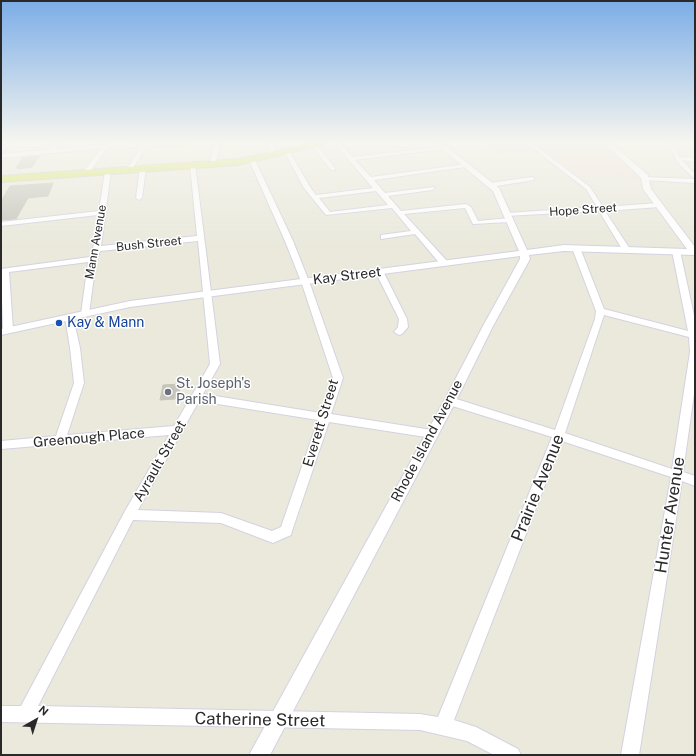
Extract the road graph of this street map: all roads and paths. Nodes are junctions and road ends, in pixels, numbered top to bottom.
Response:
1 (107, 178) edge
2 (142, 178) edge
3 (194, 178) edge
4 (260, 178) edge
5 (303, 178) edge
6 (374, 178) edge
7 (482, 178) edge
8 (575, 178) edge
9 (369, 179) joint
10 (532, 179) dead end
11 (645, 180) joint
12 (695, 181) edge
13 (490, 185) junction
14 (432, 188) dead end
15 (378, 189) junction
16 (383, 195) junction
17 (314, 197) junction
18 (139, 198) dead end
19 (660, 205) junction
20 (394, 206) junction
21 (602, 208) junction
22 (399, 212) junction
23 (101, 213) junction
24 (508, 217) junction
25 (1, 224) edge
26 (416, 232) junction
27 (384, 237) dead end
28 (201, 238) junction
29 (576, 248) junction
30 (97, 249) junction
31 (626, 249) junction
32 (676, 251) junction
33 (694, 252) edge
34 (524, 253) junction
35 (93, 259) junction
36 (444, 263) junction
37 (3, 271) edge
38 (379, 271) junction
39 (305, 281) junction
40 (208, 294) junction
41 (600, 311) junction
42 (85, 314) junction
43 (68, 317) junction
44 (5, 331) edge
45 (399, 332) dead end
46 (695, 336) edge
47 (197, 397) junction
48 (450, 401) junction
49 (325, 417) junction
50 (177, 430) junction
51 (432, 434) junction
52 (559, 435) junction
53 (60, 440) junction
54 (1, 445) edge
55 (677, 475) junction
56 (695, 481) edge
57 (129, 515) junction
58 (1, 714) edge
59 (25, 715) junction
60 (279, 720) junction
61 (443, 726) junction
62 (259, 755) edge
63 (512, 755) edge
64 (630, 755) edge

1 - 23 street, Mann Avenue
2 - 18 street
3 - 28 street, Ayrault Street
4 - 39 street, Everett Street
5 - 17 street
6 - 9 street
7 - 13 street
8 - 21 street
9 - 15 street
10 - 13 street
11 - 12 street
11 - 19 street
13 - 24 street
14 - 16 street
15 - 16 street
15 - 17 street
16 - 20 street
17 - 20 street
19 - 21 street, Hope Street
19 - 33 street
20 - 22 street
21 - 24 street, Hope Street
21 - 31 street
22 - 24 street, Hope Street
22 - 26 street
23 - 25 street
23 - 30 street, Mann Avenue
24 - 34 street
26 - 27 street
26 - 36 street
28 - 30 street, Bush Street
28 - 40 street, Ayrault Street
29 - 31 street, Kay Street
29 - 34 street, Kay Street
29 - 41 street
30 - 35 street, Mann Avenue
31 - 32 street, Kay Street
32 - 33 street, Kay Street
32 - 46 street, Hunter Avenue
34 - 36 street, Kay Street
34 - 48 street, Rhode Island Avenue
35 - 37 street
35 - 42 street, Mann Avenue
36 - 38 street, Kay Street
37 - 44 street
38 - 39 street, Kay Street
38 - 45 street
39 - 40 street, Kay Street
39 - 49 street, Everett Street
40 - 42 street, Kay Street
40 - 47 street, Ayrault Street
41 - 46 street
41 - 52 street, Prairie Avenue
42 - 43 street, Kay Street
43 - 44 street, Kay Street
43 - 53 street
46 - 55 street, Hunter Avenue
47 - 49 street
47 - 50 street, Ayrault Street
48 - 51 street, Rhode Island Avenue
48 - 52 street
49 - 51 street
49 - 57 street, Everett Street
50 - 53 street, Greenough Place
50 - 57 street, Ayrault Street
51 - 60 street, Rhode Island Avenue
52 - 55 street
52 - 61 street, Prairie Avenue
53 - 54 street, Greenough Place
55 - 56 street
55 - 64 street, Hunter Avenue
57 - 59 street, Ayrault Street
58 - 59 street, Catherine Street
59 - 60 street, Catherine Street
60 - 61 street, Catherine Street
60 - 62 street, Rhode Island Avenue
61 - 63 street, Catherine Street

